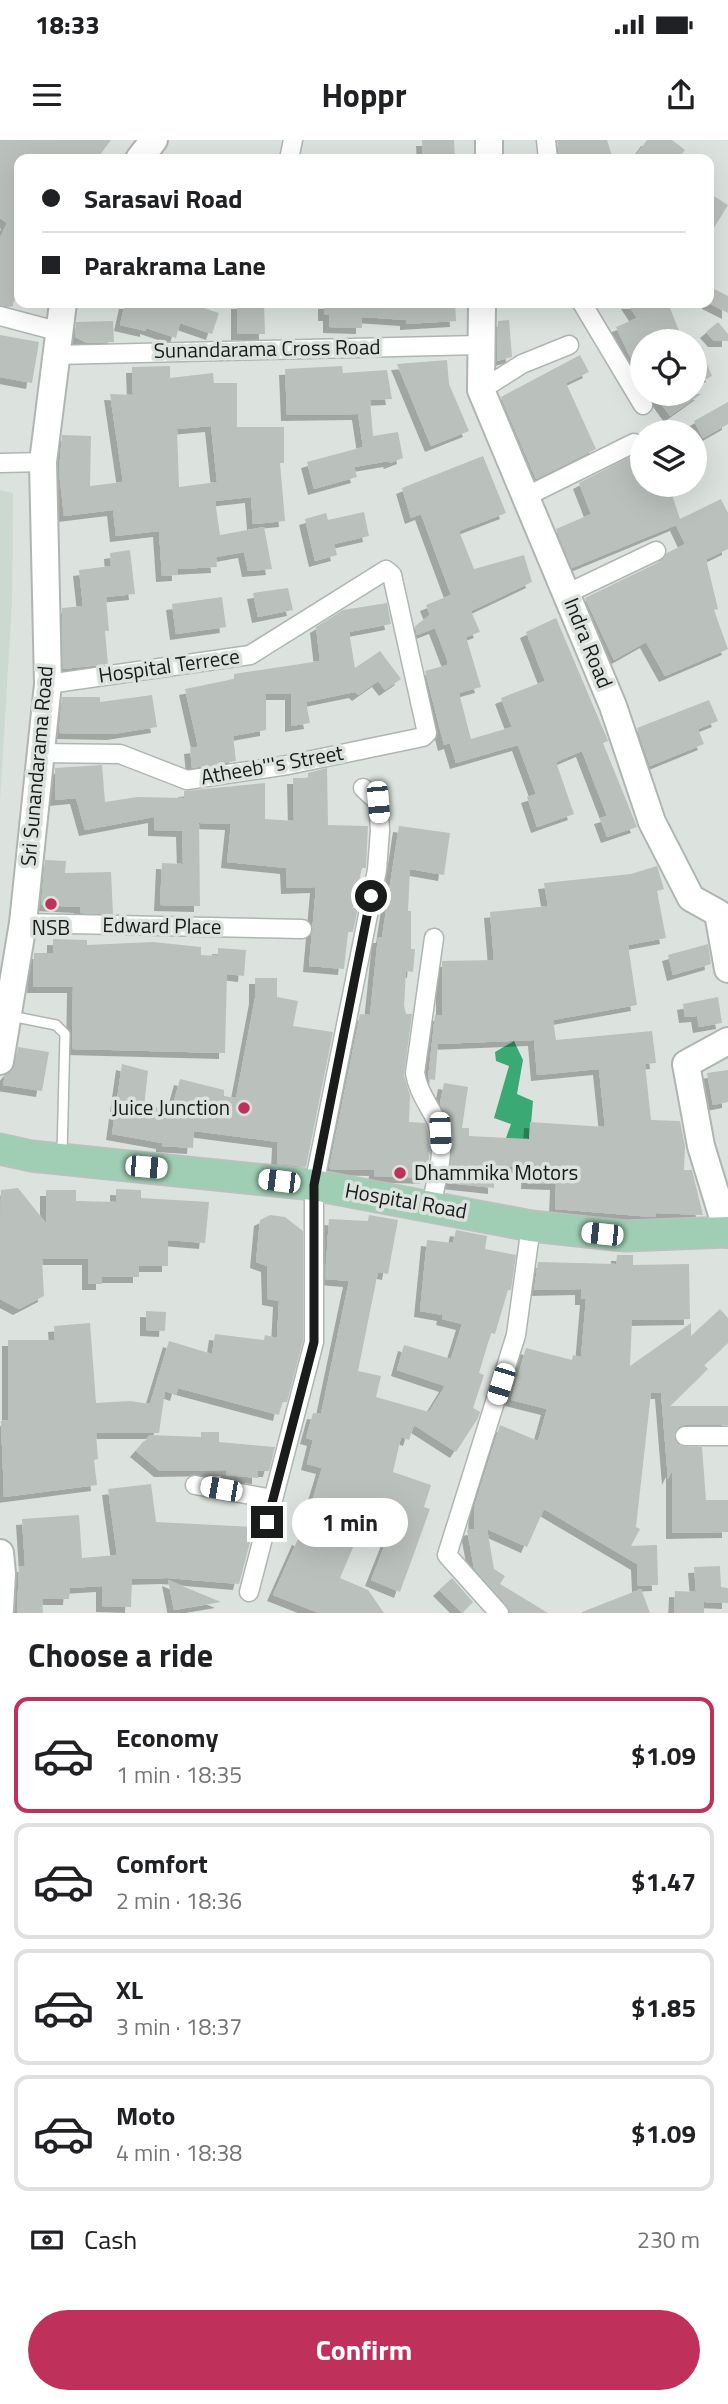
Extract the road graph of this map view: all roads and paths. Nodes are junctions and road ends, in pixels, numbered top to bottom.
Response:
1 (154, 140) edge
2 (143, 154) edge
3 (62, 308) edge
4 (482, 308) edge
5 (585, 308) edge
6 (0, 316) edge
7 (56, 343) junction
8 (480, 345) junction
9 (569, 345) dead end
10 (630, 383) edge
11 (481, 390) junction
12 (630, 445) edge
13 (43, 462) junction
14 (0, 463) edge
15 (525, 497) junction
16 (656, 551) dead end
17 (568, 593) junction
18 (48, 684) junction
19 (424, 737) joint
20 (40, 753) junction
21 (363, 788) dead end
22 (23, 923) junction
23 (302, 929) dead end
24 (434, 938) dead end
25 (728, 969) edge
26 (7, 1015) junction
27 (728, 1041) edge
28 (0, 1061) edge
29 (0, 1149) edge
30 (61, 1159) junction
31 (314, 1185) junction
32 (432, 1205) junction
33 (531, 1226) junction
34 (728, 1233) edge
35 (685, 1436) dead end
36 (728, 1436) edge
37 (195, 1485) dead end
38 (273, 1499) junction
39 (0, 1553) edge
40 (249, 1592) dead end
41 (0, 1609) edge
42 (499, 1613) edge

1 - 2 street
3 - 7 street, Sri Sunandarama Road
4 - 8 street, Indra Road
5 - 10 street
6 - 7 street, Sunandarama Cross Road
7 - 8 street, Sunandarama Cross Road
7 - 13 street, Sri Sunandarama Road
8 - 11 street, Indra Road
9 - 11 street
11 - 15 street, Indra Road
12 - 15 street
13 - 14 street
13 - 18 street, Sri Sunandarama Road
15 - 17 street, Indra Road
16 - 17 street
17 - 25 street, Indra Road
18 - 19 street, Hospital Terrece
18 - 20 street, Sri Sunandarama Road
19 - 20 street, Atheeb'''s Street
20 - 22 street, Sri Sunandarama Road
21 - 31 street
22 - 23 street, Edward Place
22 - 26 street, Sri Sunandarama Road
24 - 32 street
26 - 28 street, Sri Sunandarama Road
26 - 30 lane
27 - 34 street
29 - 30 main road, Hospital Road
30 - 31 main road, Hospital Road
31 - 32 main road, Hospital Road
31 - 38 street
32 - 33 main road, Hospital Road
33 - 34 main road, Hospital Road
33 - 42 street
35 - 36 street
37 - 38 street
38 - 40 street
39 - 41 street

